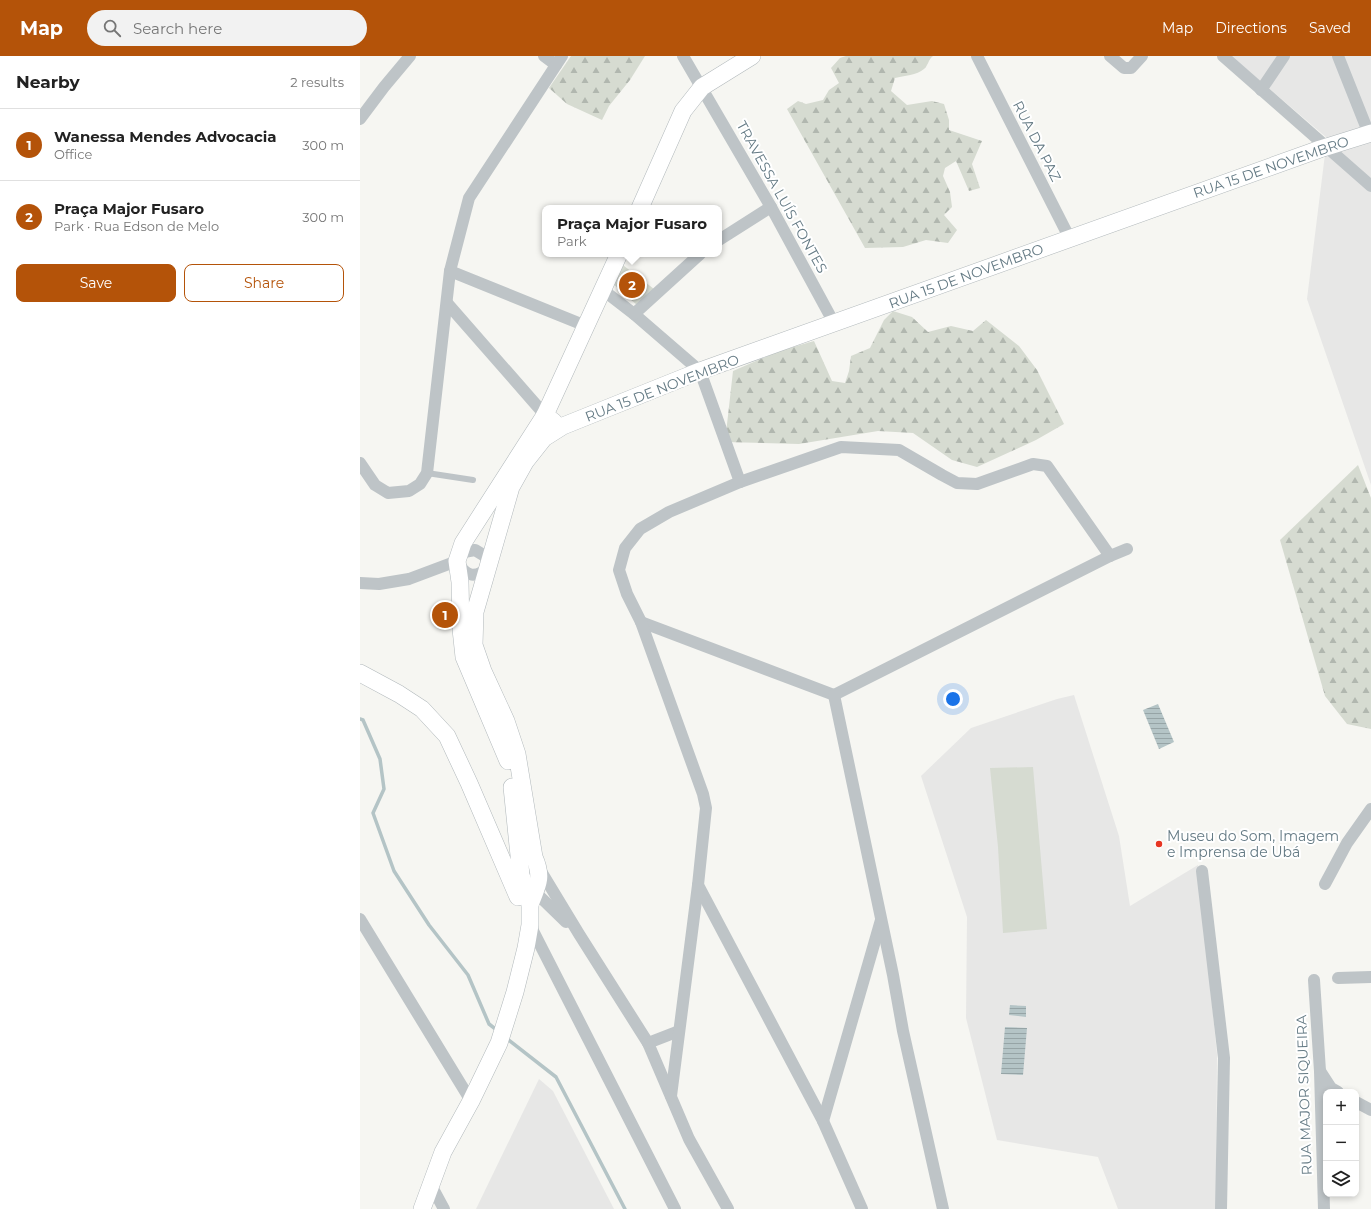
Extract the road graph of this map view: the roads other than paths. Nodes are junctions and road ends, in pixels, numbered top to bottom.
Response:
1 (410, 56) edge
2 (544, 56) edge
3 (683, 56) edge
4 (752, 56) edge
5 (977, 56) edge
6 (1110, 56) edge
7 (1142, 56) edge
8 (1223, 56) edge
9 (1284, 56) edge
10 (1338, 56) edge
11 (559, 61) edge
12 (702, 87) junction
13 (1262, 90) junction
14 (360, 119) edge
15 (1370, 133) edge
16 (1328, 147) junction
17 (1371, 186) edge
18 (641, 205) edge
19 (771, 207) junction
20 (722, 238) edge
21 (1070, 239) junction
22 (619, 257) edge
23 (697, 257) edge
24 (450, 271) junction
25 (603, 290) junction
26 (447, 303) junction
27 (634, 314) junction
28 (834, 323) junction
29 (586, 326) junction
30 (700, 371) junction
31 (545, 415) junction
32 (564, 426) junction
33 (360, 463) edge
34 (427, 473) junction
35 (473, 480) dead end
36 (740, 482) junction
37 (1127, 550) dead end
38 (1110, 556) junction
39 (457, 561) junction
40 (489, 567) junction
41 (360, 583) edge
42 (641, 622) junction
43 (361, 673) edge
44 (834, 695) junction
45 (1371, 809) edge
46 (538, 866) junction
47 (1202, 871) dead end
48 (520, 872) junction
49 (1325, 884) dead end
50 (698, 885) junction
51 (533, 898) junction
52 (360, 919) edge
53 (882, 919) junction
54 (530, 925) junction
55 (579, 934) junction
56 (1371, 977) edge
57 (1338, 978) dead end
58 (1314, 980) dead end
59 (679, 1031) junction
60 (648, 1043) junction
61 (1320, 1071) junction
62 (1333, 1089) edge
63 (671, 1096) junction
64 (471, 1100) junction
65 (1359, 1104) edge
66 (1371, 1110) edge
67 (823, 1121) junction
68 (431, 1185) junction
69 (422, 1209) edge
70 (444, 1209) edge
71 (675, 1209) edge
72 (728, 1209) edge
73 (862, 1209) edge
74 (943, 1209) edge
75 (1221, 1209) edge
76 (1324, 1209) edge

1 - 14 street
2 - 11 street
3 - 12 street, TRAVESSA LUÍS FONTES
4 - 12 street
5 - 21 street, RUA DA PAZ
6 - 7 street
8 - 13 street
9 - 13 street
10 - 15 street
11 - 24 street
12 - 18 street
12 - 19 street, TRAVESSA LUÍS FONTES
13 - 16 street
15 - 16 street, RUA 15 DE NOVEMBRO
16 - 17 street
16 - 21 street, RUA 15 DE NOVEMBRO
19 - 20 street
19 - 28 street, TRAVESSA LUÍS FONTES
21 - 28 street, RUA 15 DE NOVEMBRO
22 - 25 street
23 - 27 street
24 - 26 street
24 - 29 street
25 - 27 street
25 - 29 street
26 - 31 street
26 - 34 street
27 - 30 street
28 - 30 street, RUA 15 DE NOVEMBRO
29 - 31 street
30 - 32 street, RUA 15 DE NOVEMBRO
30 - 36 street
31 - 32 street
31 - 39 street
32 - 40 street, RUA 15 DE NOVEMBRO
33 - 34 street
34 - 35 lane
36 - 38 street
36 - 42 street
37 - 38 street
38 - 44 street
39 - 40 street
39 - 40 street
39 - 41 street
39 - 48 street
40 - 46 street, RUA 15 DE NOVEMBRO
42 - 44 street
42 - 50 street
43 - 54 street
44 - 53 street
45 - 49 street
46 - 48 street
46 - 51 street, RUA 15 DE NOVEMBRO
46 - 55 street
47 - 75 street
48 - 51 street
50 - 59 street
50 - 67 street
51 - 54 street
51 - 55 street
52 - 64 street
53 - 67 street
53 - 74 street
54 - 64 street
54 - 71 street
55 - 60 street
56 - 57 street
58 - 61 street, RUA MAJOR SIQUEIRA
59 - 60 street
59 - 63 street
60 - 63 street
61 - 62 street
61 - 76 street, RUA MAJOR SIQUEIRA
63 - 72 street
64 - 68 street
65 - 66 street
67 - 73 street
68 - 69 street
68 - 70 street

